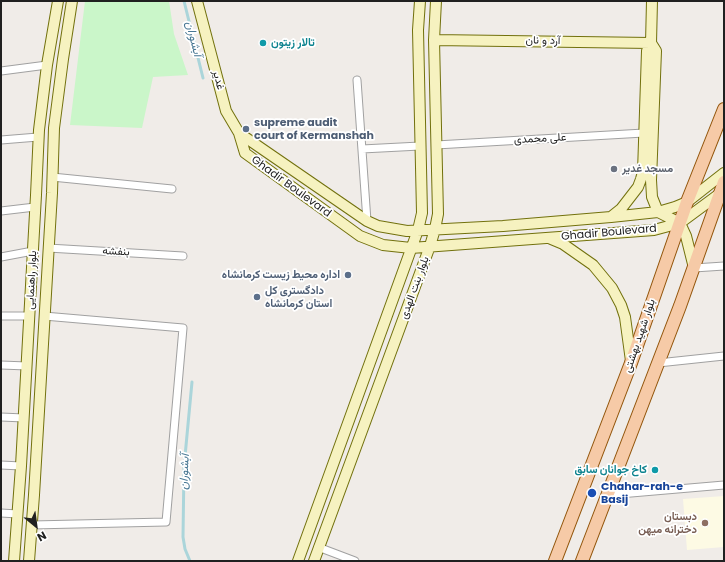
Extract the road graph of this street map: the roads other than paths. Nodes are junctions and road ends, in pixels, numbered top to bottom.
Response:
1 (58, 1) edge
2 (72, 1) edge
3 (197, 1) edge
4 (420, 1) edge
5 (436, 1) edge
6 (652, 1) edge
7 (434, 40) junction
8 (652, 42) junction
9 (47, 65) junction
10 (1, 71) edge
11 (357, 80) dead end
12 (724, 110) edge
13 (239, 133) junction
14 (644, 133) junction
15 (38, 137) junction
16 (1, 140) edge
17 (436, 145) junction
18 (420, 146) junction
19 (362, 149) junction
20 (724, 174) edge
21 (52, 177) junction
22 (172, 189) dead end
23 (723, 189) edge
24 (687, 202) junction
25 (35, 207) junction
26 (1, 211) edge
27 (658, 212) junction
28 (611, 217) junction
29 (367, 221) junction
30 (680, 223) junction
31 (435, 229) junction
32 (418, 230) junction
33 (547, 238) junction
34 (430, 246) junction
35 (48, 248) junction
36 (411, 248) junction
37 (33, 251) junction
38 (183, 256) dead end
39 (1, 257) edge
40 (724, 266) edge
41 (694, 268) junction
42 (1, 316) edge
43 (30, 316) junction
44 (44, 316) junction
45 (724, 356) edge
46 (631, 363) junction
47 (658, 363) junction
48 (1, 365) edge
49 (27, 366) junction
50 (1, 417) edge
51 (24, 418) junction
52 (1, 465) edge
53 (21, 466) junction
54 (724, 485) edge
55 (608, 495) junction
56 (1, 513) edge
57 (18, 514) junction
58 (32, 525) junction
59 (318, 547) junction
60 (341, 558) edge
61 (14, 561) edge
62 (29, 561) edge
63 (298, 561) edge
64 (314, 561) edge
65 (355, 561) edge
66 (554, 561) edge
67 (582, 561) edge

1 - 9 main road, بلوار راهنمایی
2 - 21 main road, بلوار راهنمایی
3 - 13 main road, غدیر
4 - 18 main road, بلوار بنت الهدی
5 - 7 main road, بلوار بنت الهدی
6 - 8 main road
7 - 8 main road, آرد و نان
7 - 17 main road, بلوار بنت الهدی
8 - 14 main road
8 - 27 main road
9 - 10 street
9 - 15 main road, بلوار راهنمایی
11 - 19 street
12 - 24 main road, بلوار شهید بهشتی
13 - 29 main road, Ghadir Boulevard
13 - 36 main road, Ghadir Boulevard
14 - 17 street, علی محمدی
14 - 28 main road
15 - 16 street
15 - 25 main road, بلوار راهنمایی
17 - 31 main road, بلوار بنت الهدی
18 - 19 street
18 - 32 main road, بلوار بنت الهدی
19 - 29 street
20 - 24 main road, Ghadir Boulevard
21 - 22 street
21 - 35 main road, بلوار راهنمایی
23 - 30 main road
23 - 41 main road
24 - 27 main road, Ghadir Boulevard
24 - 30 main road, بلوار شهید بهشتی
25 - 26 street
25 - 37 main road, بلوار راهنمایی
27 - 28 main road, Ghadir Boulevard
27 - 30 main road
28 - 31 main road, Ghadir Boulevard
29 - 32 main road, Ghadir Boulevard
30 - 33 main road, Ghadir Boulevard
30 - 41 main road
30 - 46 main road, بلوار شهید بهشتی
31 - 32 main road, Ghadir Boulevard
31 - 34 main road, بلوار بنت الهدی
32 - 36 main road, بلوار بنت الهدی
33 - 34 main road, Ghadir Boulevard
33 - 46 main road
34 - 36 main road, Ghadir Boulevard
34 - 59 main road, بلوار بنت الهدی
35 - 38 street, بنفشه
35 - 44 main road, بلوار راهنمایی
36 - 63 main road, بلوار بنت الهدی
37 - 39 street
37 - 43 main road, بلوار راهنمایی
40 - 41 street
41 - 47 main road
42 - 43 street
43 - 49 main road, بلوار راهنمایی
44 - 58 main road, بلوار راهنمایی
44 - 58 street
45 - 47 street
46 - 66 main road, بلوار شهید بهشتی
47 - 55 main road
48 - 49 street
49 - 51 main road, بلوار راهنمایی
50 - 51 street
51 - 53 main road, بلوار راهنمایی
52 - 53 street
53 - 57 main road, بلوار راهنمایی
54 - 55 street
55 - 67 main road
56 - 57 street
57 - 61 main road, بلوار راهنمایی
58 - 62 main road, بلوار راهنمایی
59 - 60 street
59 - 64 main road, بلوار بنت الهدی
60 - 65 street

